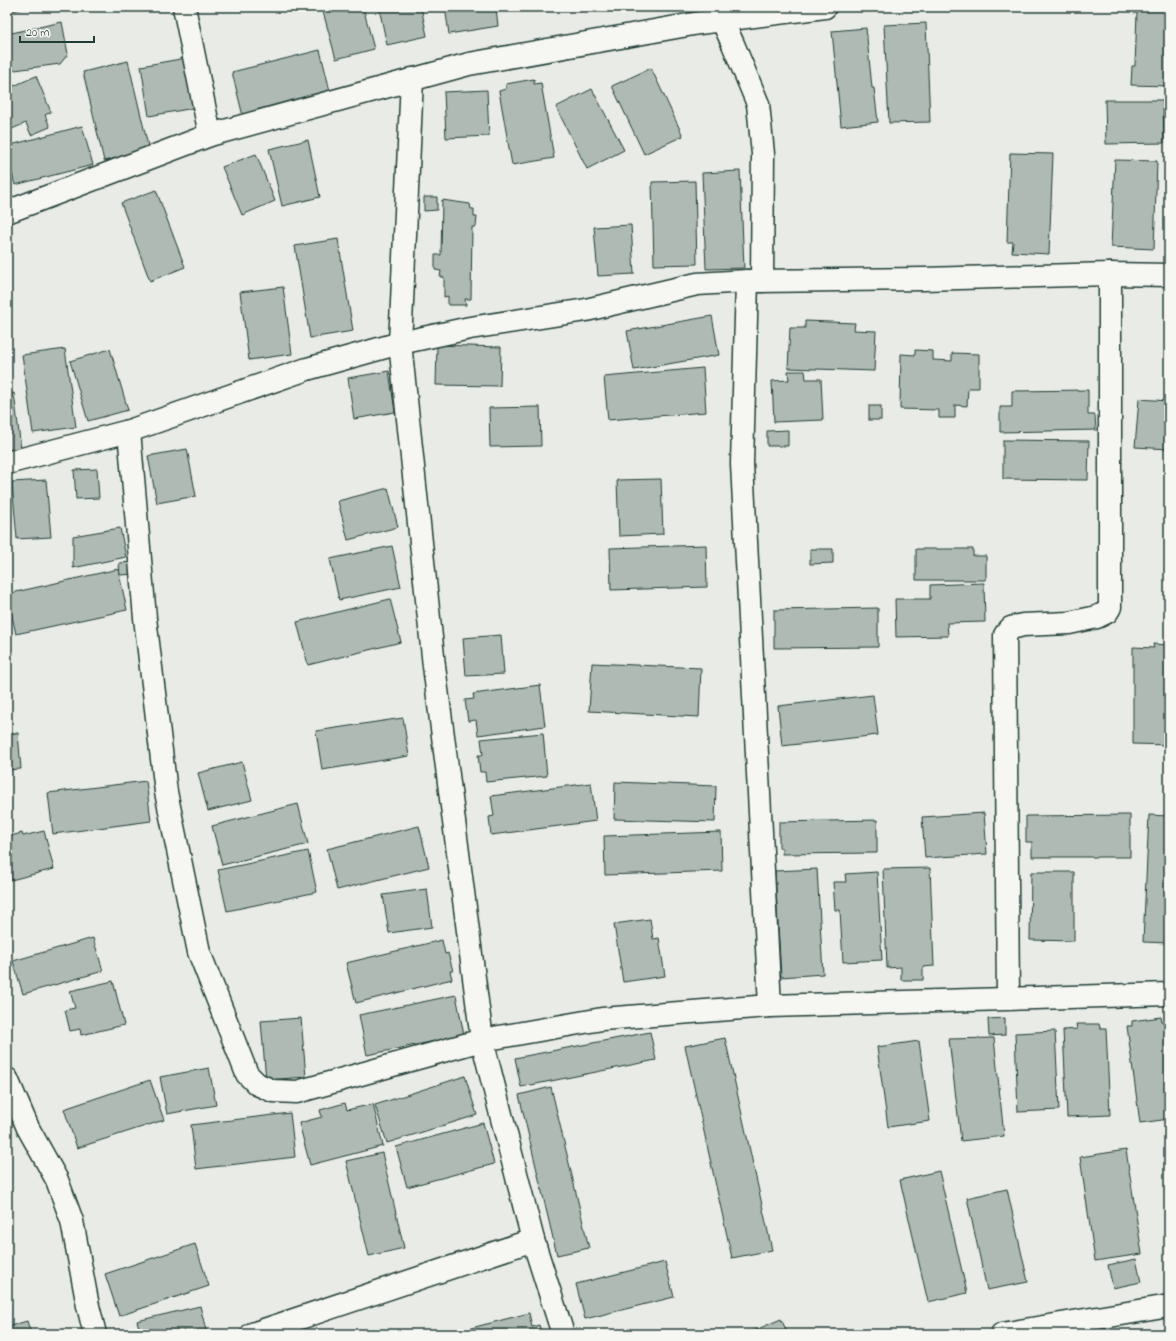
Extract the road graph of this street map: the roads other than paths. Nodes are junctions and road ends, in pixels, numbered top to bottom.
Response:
1 (184, 7) edge
2 (825, 7) edge
3 (722, 13) edge
4 (412, 79) junction
5 (210, 135) junction
6 (7, 212) edge
7 (1110, 274) junction
8 (1169, 275) edge
9 (755, 281) junction
10 (400, 343) junction
11 (129, 431) junction
12 (7, 463) edge
13 (1169, 994) edge
14 (1008, 998) junction
15 (770, 1006) junction
16 (482, 1040) junction
17 (7, 1079) edge
18 (533, 1240) junction
19 (1169, 1306) edge
20 (95, 1334) edge
21 (252, 1334) edge
22 (563, 1334) edge
23 (1002, 1334) edge

1 - 5 street
2 - 3 street
3 - 4 street
3 - 9 street
4 - 5 street
4 - 10 street
5 - 6 street
7 - 8 street
7 - 9 street
7 - 14 street
9 - 10 street
9 - 15 street
10 - 11 street
10 - 16 street
11 - 12 street
11 - 16 street
13 - 14 street
14 - 15 street
15 - 16 street
16 - 18 street
17 - 20 street
18 - 21 street
18 - 22 street
19 - 23 street

